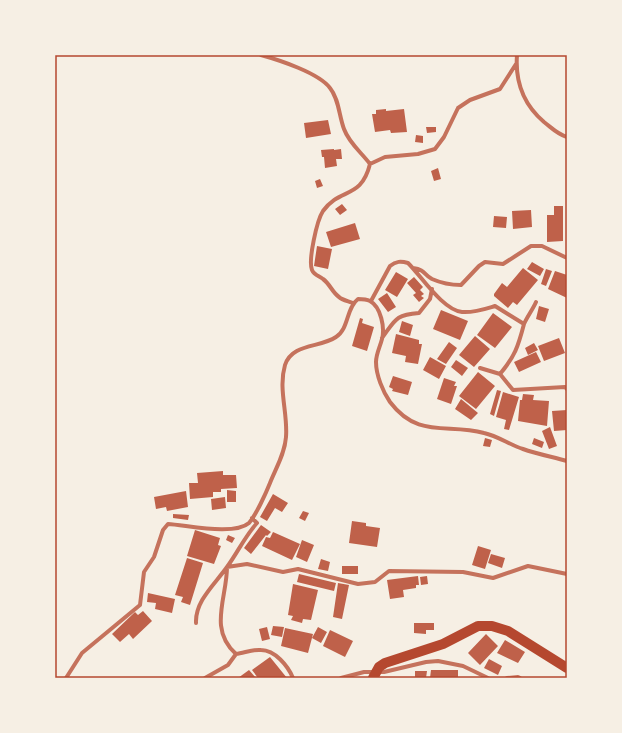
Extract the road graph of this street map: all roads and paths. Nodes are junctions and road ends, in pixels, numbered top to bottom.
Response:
1 (261, 55) edge
2 (517, 55) edge
3 (516, 64) junction
4 (567, 138) edge
5 (370, 164) junction
6 (567, 258) edge
7 (413, 268) junction
8 (432, 289) junction
9 (371, 301) junction
10 (536, 302) dead end
11 (353, 303) junction
12 (524, 324) junction
13 (382, 338) junction
14 (480, 368) dead end
15 (500, 374) junction
16 (567, 389) edge
17 (567, 461) edge
18 (252, 518) junction
19 (227, 567) junction
20 (567, 574) edge
21 (196, 623) dead end
22 (236, 654) junction
23 (567, 668) edge
24 (374, 676) edge
25 (66, 678) edge
26 (205, 678) edge
27 (293, 678) edge
28 (341, 678) edge
29 (488, 678) edge
30 (507, 678) edge
31 (520, 678) edge

1 - 5 street
2 - 3 street
3 - 4 street
3 - 5 street
5 - 11 street
6 - 7 street
7 - 8 street
7 - 9 street
8 - 12 street
8 - 13 street
9 - 11 street
9 - 13 street
10 - 12 street
11 - 18 street
12 - 15 street
13 - 17 street
14 - 15 street
15 - 16 street
18 - 19 street
18 - 25 street
19 - 20 street
19 - 21 street
19 - 22 street
22 - 26 street
22 - 27 street
23 - 24 main road
24 - 28 street
24 - 29 street
30 - 31 street

